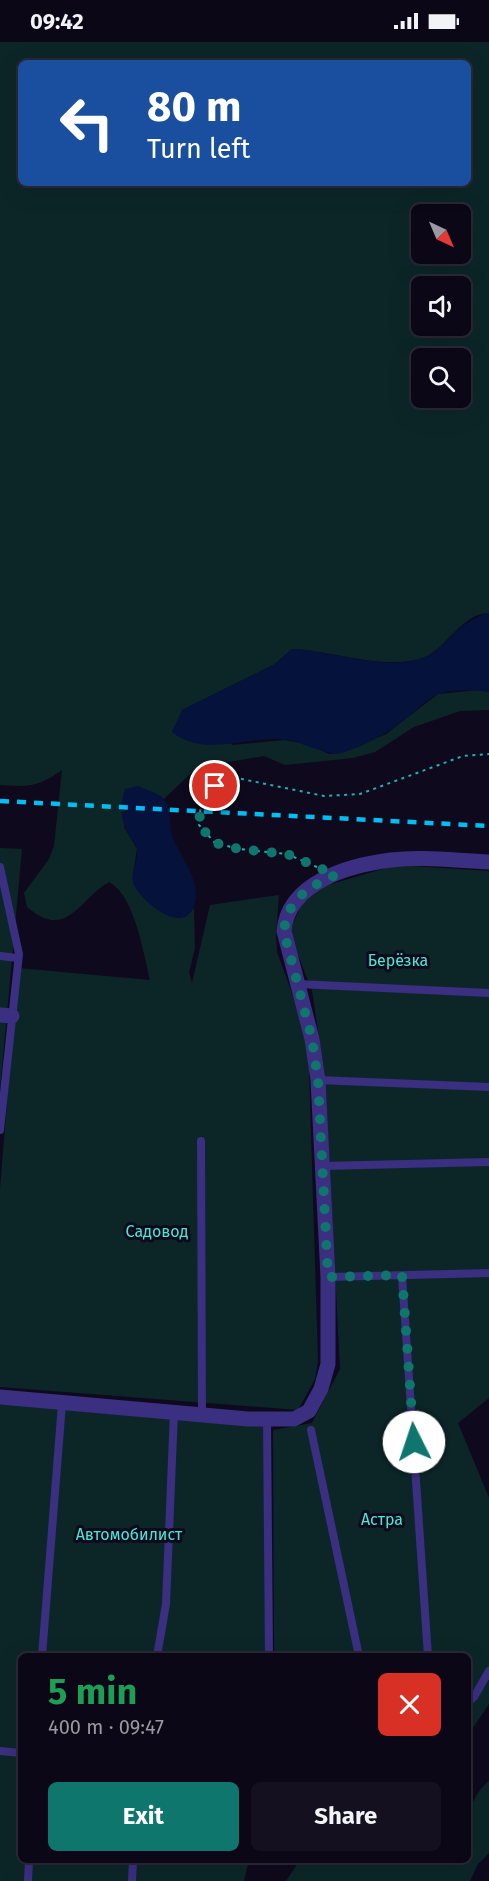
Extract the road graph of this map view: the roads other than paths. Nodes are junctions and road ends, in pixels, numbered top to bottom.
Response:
1 (489, 862) edge
2 (0, 867) edge
3 (0, 956) edge
4 (18, 958) junction
5 (298, 984) junction
6 (489, 993) edge
7 (6, 1016) edge
8 (318, 1080) junction
9 (489, 1087) edge
10 (0, 1125) edge
11 (0, 1130) edge
12 (201, 1141) dead end
13 (489, 1162) edge
14 (322, 1166) junction
15 (489, 1273) edge
16 (402, 1275) junction
17 (328, 1277) junction
18 (0, 1396) edge
19 (62, 1404) junction
20 (174, 1412) junction
21 (202, 1415) junction
22 (267, 1420) junction
23 (311, 1430) dead end
24 (42, 1653) edge
25 (158, 1653) edge
26 (269, 1653) edge
27 (359, 1653) edge
28 (428, 1653) edge
29 (489, 1671) edge
30 (471, 1700) edge
31 (0, 1751) edge
32 (18, 1753) edge
33 (29, 1863) edge
34 (133, 1863) edge
35 (28, 1881) edge
36 (132, 1881) edge

1 - 5 street
2 - 4 lane
3 - 4 lane
4 - 7 lane
5 - 6 lane
5 - 8 street
7 - 10 lane
8 - 9 lane
8 - 14 street
10 - 11 lane
12 - 21 lane
13 - 14 lane
14 - 17 street
15 - 16 lane
16 - 17 lane
16 - 28 lane
17 - 22 street
18 - 19 street
19 - 20 street
19 - 24 lane
20 - 21 street
20 - 25 lane
21 - 22 street
22 - 26 lane
23 - 27 lane
29 - 30 lane
31 - 32 lane
33 - 35 lane
34 - 36 lane

